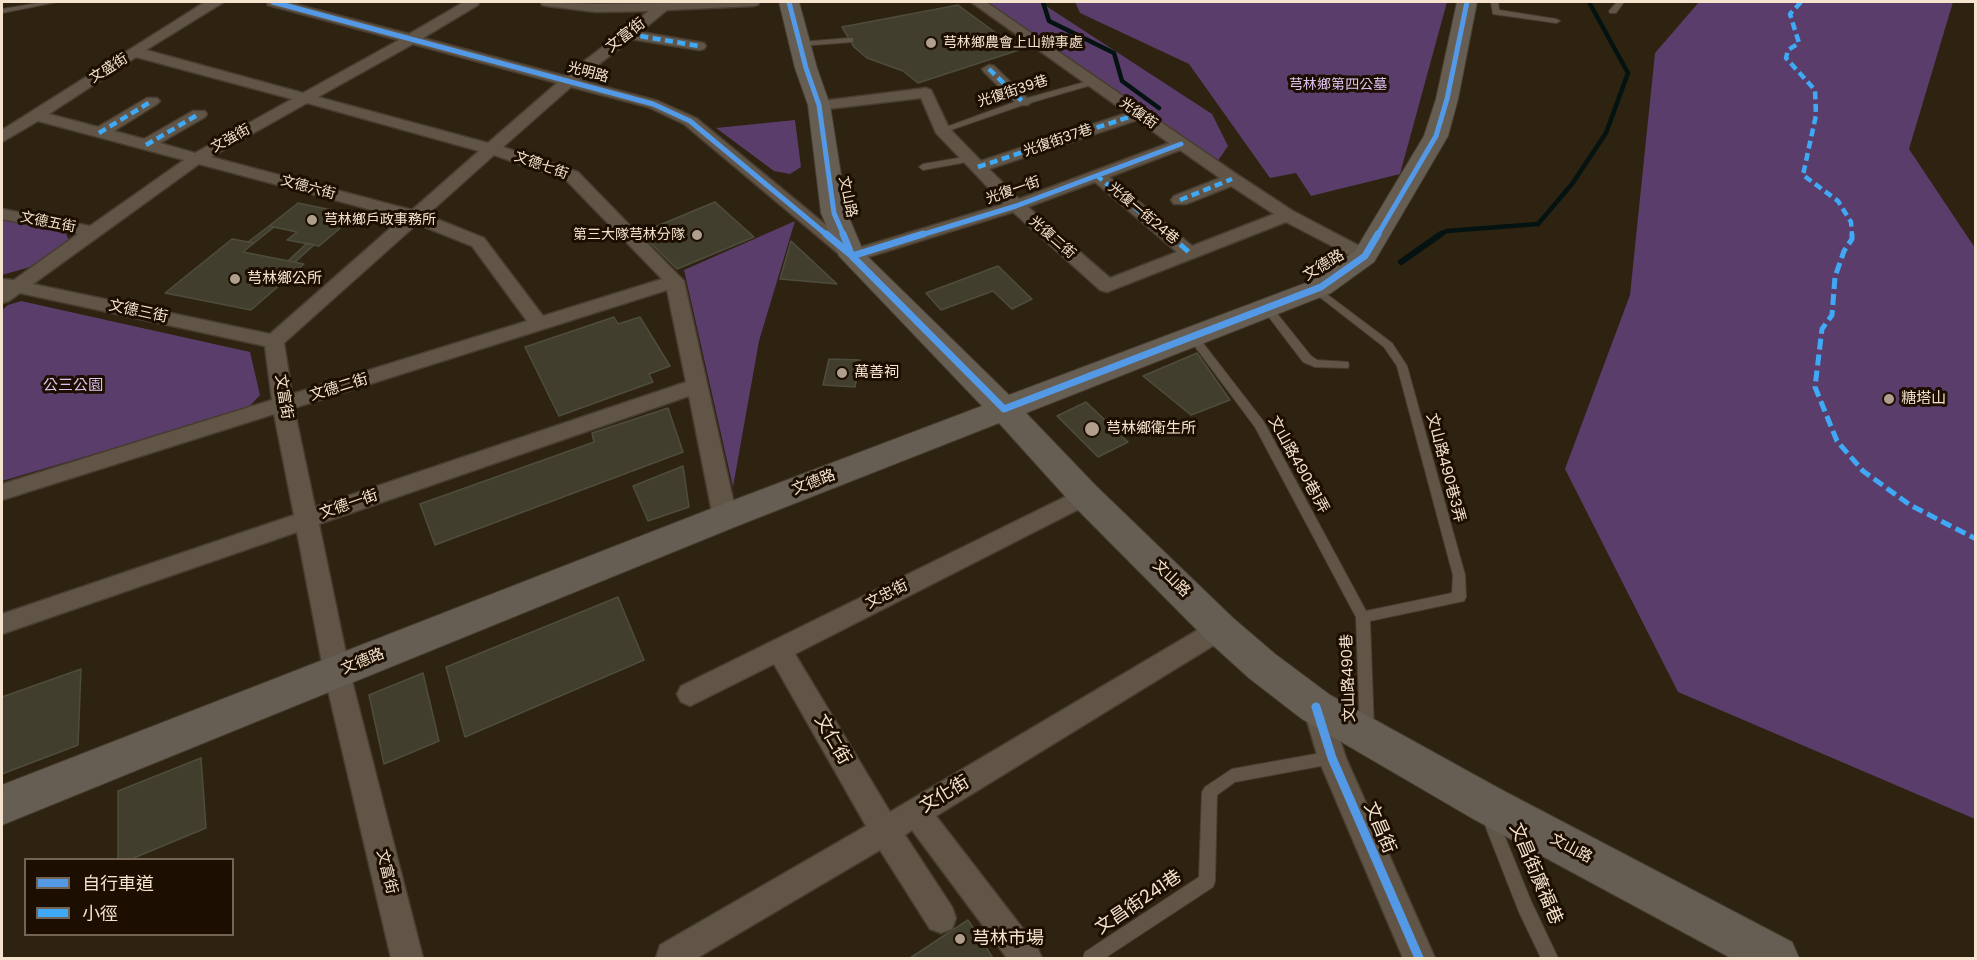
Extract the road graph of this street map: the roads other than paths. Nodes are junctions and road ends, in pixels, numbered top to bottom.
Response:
1 (53, 2) edge
2 (217, 2) edge
3 (273, 2) edge
4 (473, 2) edge
5 (547, 2) edge
6 (753, 2) edge
7 (789, 2) edge
8 (978, 2) edge
9 (1467, 2) edge
10 (1495, 2) edge
11 (1620, 2) edge
12 (665, 4) edge
13 (2, 11) edge
14 (1614, 11) dead end
15 (1556, 21) dead end
16 (628, 34) junction
17 (413, 38) junction
18 (850, 40) dead end
19 (800, 44) junction
20 (699, 46) dead end
21 (136, 52) junction
22 (989, 69) dead end
23 (568, 81) junction
24 (1092, 82) junction
25 (305, 99) junction
26 (152, 101) dead end
27 (1023, 102) junction
28 (819, 105) junction
29 (199, 114) dead end
30 (1138, 114) junction
31 (35, 115) junction
32 (942, 130) junction
33 (99, 132) junction
34 (2, 137) edge
35 (1181, 144) junction
36 (146, 145) junction
37 (492, 148) junction
38 (197, 158) junction
39 (974, 163) junction
40 (923, 167) dead end
41 (1096, 175) junction
42 (1232, 179) junction
43 (1180, 200) dead end
44 (1016, 206) junction
45 (2, 214) edge
46 (1287, 215) junction
47 (414, 216) junction
48 (94, 232) junction
49 (1190, 253) junction
50 (852, 256) junction
51 (1365, 256) junction
52 (675, 281) junction
53 (6, 289) edge
54 (1316, 289) junction
55 (1267, 308) junction
56 (540, 325) junction
57 (1192, 336) junction
58 (274, 341) junction
59 (1344, 365) dead end
60 (695, 386) junction
61 (283, 405) junction
62 (1004, 409) junction
63 (2, 492) edge
64 (1084, 496) junction
65 (725, 517) junction
66 (307, 520) junction
67 (1363, 617) junction
68 (2, 624) edge
69 (1220, 629) junction
70 (778, 650) junction
71 (337, 673) junction
72 (690, 694) dead end
73 (1350, 748) junction
74 (1485, 803) junction
75 (2, 806) edge
76 (916, 812) junction
77 (885, 831) junction
78 (941, 918) dead end
79 (407, 958) edge
80 (670, 958) edge
81 (1026, 958) edge
82 (1091, 958) edge
83 (1419, 958) edge
84 (1550, 958) edge
85 (1776, 958) edge

1 - 13 lane
2 - 21 street, 文盛街
3 - 17 street, 光明路
4 - 17 street, 文強街
5 - 12 street
6 - 12 street
7 - 19 main road, 文山路
8 - 24 street, 光復街
9 - 51 main road, 文德路
10 - 15 lane
11 - 14 lane
12 - 16 street, 文富街
16 - 20 street
16 - 23 street, 文富街
17 - 23 street, 光明路
17 - 25 street, 文強街
18 - 19 lane
19 - 28 main road, 文山路
21 - 25 street, 文德七街
21 - 31 street, 文盛街
22 - 27 street
23 - 37 street, 文富街
23 - 50 street, 光明路
24 - 27 lane, 光復街39巷
24 - 30 street, 光復街
25 - 37 street, 文德七街
25 - 38 street, 文強街
26 - 33 street
27 - 32 lane, 光復街39巷
28 - 32 street, 光復二街
28 - 50 main road, 文山路
29 - 36 street
30 - 35 street, 光復街
30 - 39 street, 光復街37巷
31 - 33 street, 文德六街
31 - 34 street, 文盛街
32 - 39 street, 光復二街
33 - 36 street, 文德六街
35 - 41 street, 光復一街
35 - 42 street, 光復街
36 - 38 street, 文德六街
37 - 47 street, 文富街
37 - 52 street, 文德七街
38 - 47 street, 文德六街
38 - 48 street, 文強街
39 - 40 lane
39 - 44 street, 光復二街
41 - 44 street, 光復一街
41 - 49 street, 光復一街24巷
42 - 43 street
42 - 46 street, 光復街
44 - 49 street, 光復二街
44 - 50 street, 光復一街
45 - 48 street, 文德五街
46 - 49 street, 光復二街
46 - 51 street, 光復街
47 - 56 street, 文德六街
47 - 58 street, 文富街
48 - 53 street, 文強街
50 - 62 main road, 文山路
51 - 54 main road, 文德路
52 - 56 street, 文德二街
52 - 60 street
53 - 58 street, 文德三街
54 - 55 main road, 文德路
54 - 67 lane, 文山路490巷3弄
55 - 57 main road, 文德路
55 - 59 lane
56 - 61 street, 文德二街
57 - 62 main road, 文德路
57 - 67 lane, 文山路490巷1弄
58 - 61 street, 文富街
60 - 65 street
60 - 66 street, 文德一街
61 - 63 street, 文德二街
61 - 66 street, 文富街
62 - 64 main road, 文山路
62 - 65 main road, 文德路
64 - 69 main road, 文山路
64 - 70 street, 文忠街
65 - 71 main road, 文德路
66 - 68 street, 文德一街
66 - 71 street, 文富街
67 - 73 lane, 文山路490巷
69 - 73 main road, 文山路
69 - 76 street, 文化街
70 - 72 street, 文忠街
70 - 77 street, 文仁街
71 - 75 main road, 文德路
71 - 79 street, 文富街
73 - 74 main road, 文山路
73 - 82 lane, 文昌街241巷
73 - 83 street, 文昌街
74 - 84 lane, 文昌街廣福巷
74 - 85 main road, 文山路
76 - 77 street, 文化街
76 - 81 street
77 - 78 street, 文仁街
77 - 80 street, 文化街

